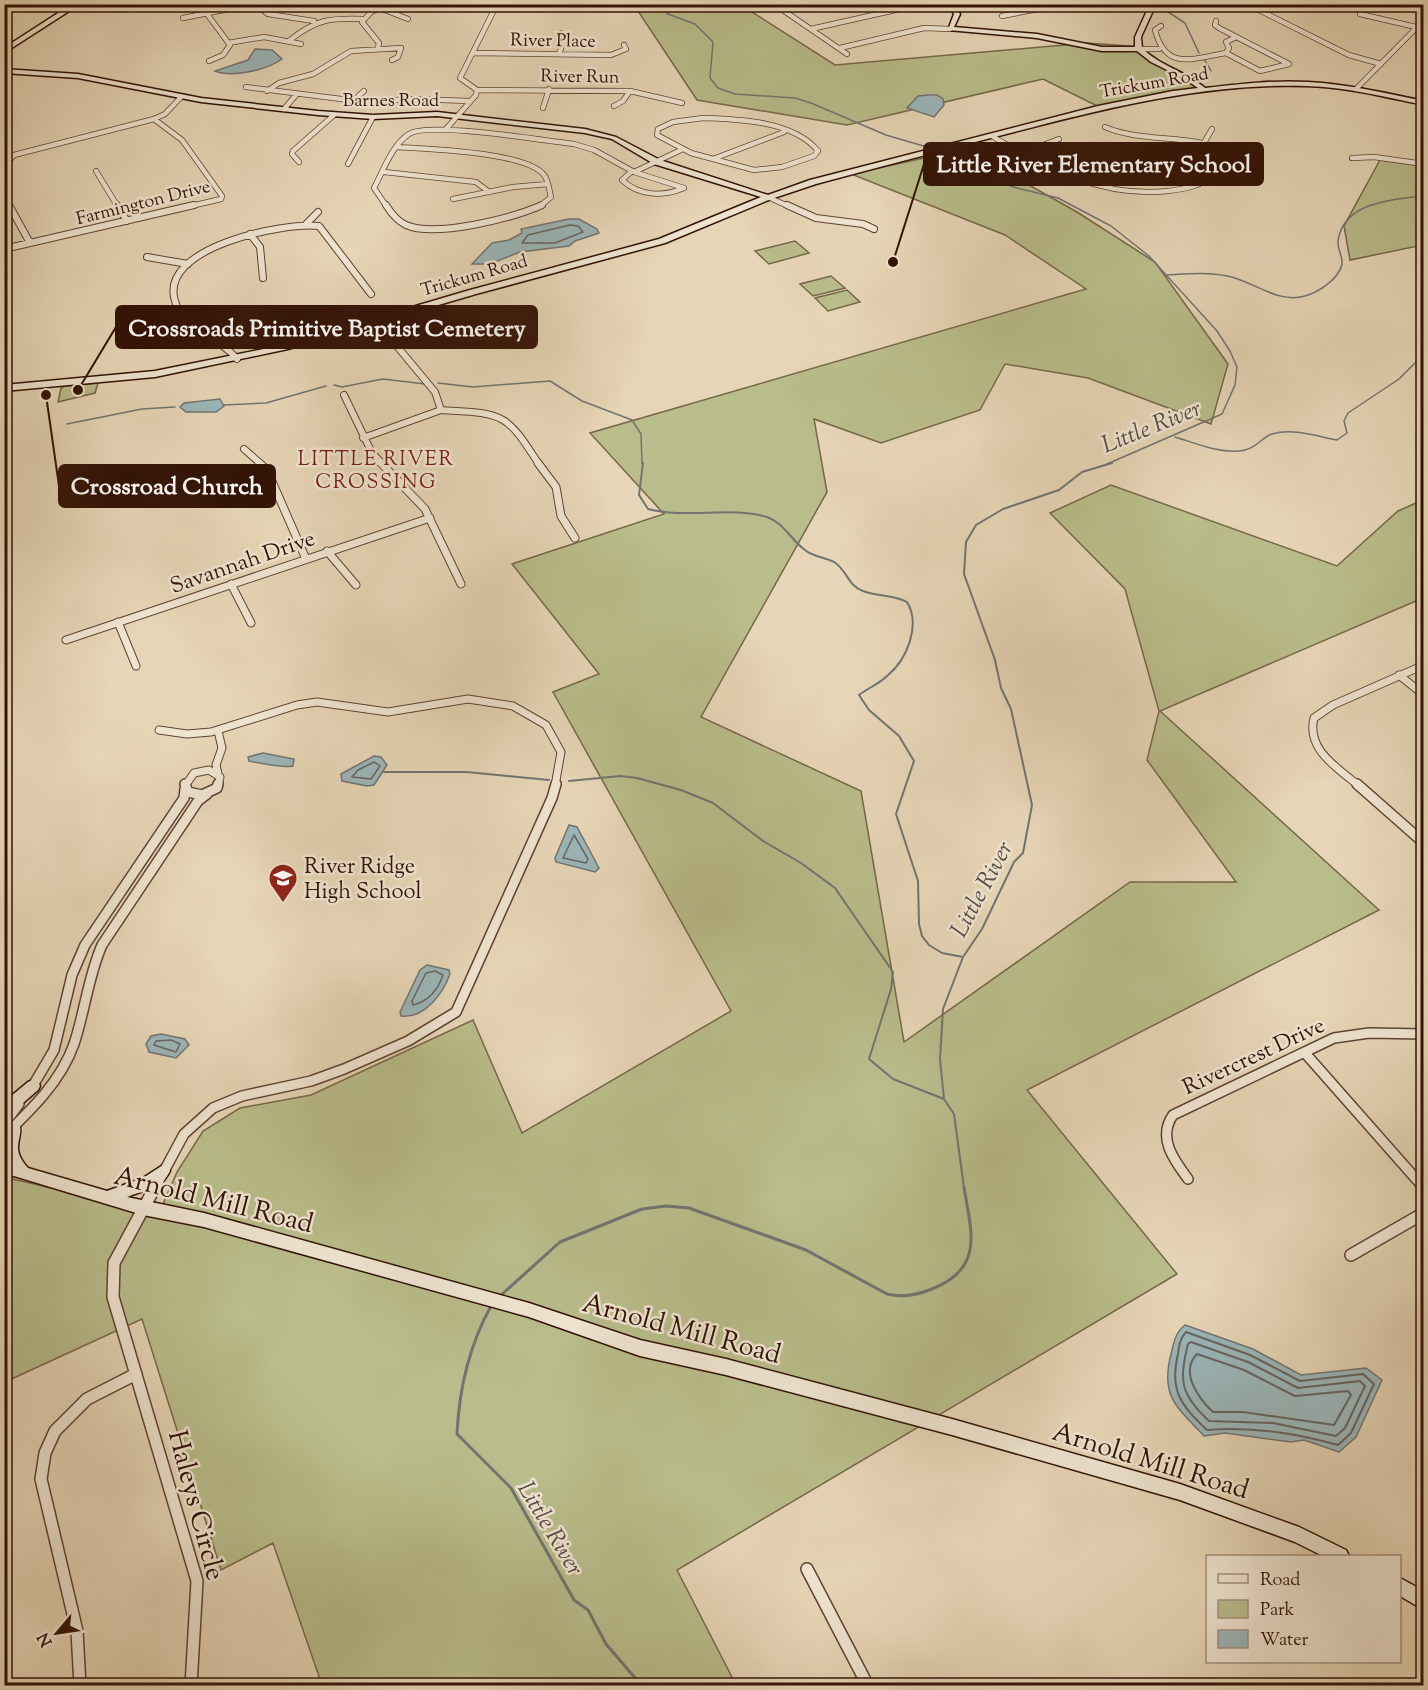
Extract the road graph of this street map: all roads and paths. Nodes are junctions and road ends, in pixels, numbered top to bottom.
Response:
1 (77, 4) edge
2 (255, 4) edge
3 (391, 4) edge
4 (554, 4) edge
5 (774, 4) edge
6 (922, 4) edge
7 (950, 4) edge
8 (1064, 4) edge
9 (1153, 4) edge
10 (1248, 4) edge
11 (811, 5) edge
12 (496, 6) edge
13 (463, 7) dead end
14 (380, 8) junction
15 (563, 9) dead end
16 (783, 10) junction
17 (207, 14) junction
18 (1360, 14) dead end
19 (1002, 16) dead end
20 (183, 18) dead end
21 (363, 19) junction
22 (408, 19) dead end
23 (1424, 20) edge
24 (314, 21) junction
25 (1216, 21) dead end
26 (1161, 26) dead end
27 (1416, 27) junction
28 (950, 28) junction
29 (811, 29) junction
30 (561, 33) dead end
31 (1236, 37) junction
32 (290, 40) junction
33 (228, 43) junction
34 (301, 44) dead end
35 (624, 45) dead end
36 (378, 48) junction
37 (840, 48) junction
38 (1139, 49) junction
39 (1159, 49) junction
40 (4, 51) edge
41 (473, 52) junction
42 (1226, 53) junction
43 (559, 54) junction
44 (847, 54) dead end
45 (392, 60) dead end
46 (209, 61) dead end
47 (1381, 64) junction
48 (4, 71) edge
49 (246, 87) dead end
50 (549, 89) junction
51 (1203, 89) junction
52 (1356, 89) junction
53 (477, 90) junction
54 (364, 91) dead end
55 (630, 91) junction
56 (267, 92) junction
57 (296, 95) junction
58 (181, 97) junction
59 (353, 101) junction
60 (470, 101) junction
61 (682, 103) dead end
62 (1424, 103) edge
63 (614, 106) dead end
64 (543, 108) dead end
65 (284, 109) junction
66 (334, 115) junction
67 (455, 116) junction
68 (373, 117) junction
69 (154, 120) junction
70 (1105, 127) dead end
71 (446, 129) junction
72 (1212, 129) dead end
73 (784, 132) junction
74 (994, 136) junction
75 (1059, 139) dead end
76 (1202, 143) junction
77 (398, 147) junction
78 (679, 149) junction
79 (1022, 153) junction
80 (1102, 158) dead end
81 (1352, 158) dead end
82 (713, 159) junction
83 (894, 160) junction
84 (1209, 160) junction
85 (654, 161) junction
86 (299, 162) dead end
87 (348, 164) dead end
88 (1424, 164) edge
89 (96, 171) dead end
90 (632, 171) junction
91 (384, 172) junction
92 (823, 179) junction
93 (843, 181) dead end
94 (4, 184) edge
95 (548, 184) junction
96 (489, 192) junction
97 (781, 192) junction
98 (4, 196) edge
99 (764, 196) junction
100 (453, 199) dead end
101 (776, 200) joint
102 (786, 205) junction
103 (318, 212) dead end
104 (127, 221) junction
105 (307, 223) junction
106 (874, 229) dead end
107 (250, 234) junction
108 (30, 243) junction
109 (4, 249) edge
110 (147, 257) dead end
111 (188, 264) junction
112 (262, 278) dead end
113 (371, 294) dead end
114 (376, 321) junction
115 (262, 323) dead end
116 (222, 342) junction
117 (237, 359) junction
118 (4, 388) edge
119 (344, 395) dead end
120 (441, 410) junction
121 (363, 438) junction
122 (244, 449) dead end
123 (430, 518) junction
124 (575, 538) dead end
125 (327, 551) junction
126 (306, 559) junction
127 (231, 584) junction
128 (461, 584) dead end
129 (356, 585) dead end
130 (118, 622) junction
131 (251, 623) dead end
132 (66, 639) dead end
133 (1424, 665) edge
134 (136, 666) dead end
135 (1399, 675) junction
136 (1424, 694) edge
137 (159, 730) dead end
138 (218, 731) junction
139 (217, 761) junction
140 (203, 770) junction
141 (218, 774) junction
142 (185, 789) junction
143 (207, 794) junction
144 (1424, 843) edge
145 (1424, 1034) edge
146 (1305, 1053) junction
147 (33, 1086) junction
148 (4, 1111) edge
149 (8, 1129) edge
150 (4, 1167) edge
151 (163, 1171) junction
152 (23, 1173) junction
153 (4, 1174) edge
154 (1188, 1179) dead end
155 (1424, 1188) edge
156 (106, 1197) junction
157 (143, 1208) junction
158 (1424, 1213) edge
159 (1352, 1255) dead end
160 (136, 1374) junction
161 (1336, 1555) edge
162 (807, 1569) dead end
163 (1401, 1588) edge
164 (1424, 1601) edge
165 (80, 1686) edge
166 (191, 1686) edge
167 (868, 1686) edge

1 - 40 street
2 - 17 street
2 - 24 street
3 - 14 street
4 - 15 street
5 - 16 street
6 - 29 street
7 - 28 street
8 - 19 street
9 - 38 street
10 - 47 street
11 - 16 street
12 - 13 street
12 - 41 street
14 - 21 street
14 - 22 street
16 - 29 street
17 - 20 street
17 - 33 street
18 - 27 street
21 - 24 street
21 - 36 street
23 - 27 street
24 - 32 street
25 - 31 street
26 - 39 street
27 - 47 street
28 - 37 street
28 - 38 street
29 - 37 street
30 - 43 street
31 - 42 street
31 - 42 street
32 - 33 street
32 - 34 street
33 - 46 street
35 - 43 street, River Place
36 - 45 street
36 - 56 street
37 - 44 street
38 - 39 street
38 - 51 street
39 - 42 street
41 - 43 street, River Place
41 - 53 street
47 - 52 street
48 - 58 street, Barnes Road
49 - 56 street
50 - 53 street, River Run
50 - 55 street, River Run
50 - 64 street
51 - 52 street, Trickum Road
51 - 74 street, Trickum Road
52 - 62 street, Trickum Road
53 - 60 street
54 - 59 street
55 - 61 street, River Run
55 - 63 street
56 - 57 street
57 - 59 street
57 - 65 street
58 - 65 street, Barnes Road
58 - 69 street
59 - 60 street
60 - 67 street
65 - 66 street, Barnes Road
66 - 68 street, Barnes Road
66 - 86 street
67 - 68 street, Barnes Road
67 - 71 street
67 - 85 street, Barnes Road
68 - 87 street
69 - 94 street
69 - 104 street, Farmington Drive
70 - 76 street
71 - 77 street
71 - 90 street
72 - 76 street
73 - 78 street
73 - 82 street
73 - 82 street
74 - 79 street
74 - 83 street, Trickum Road
75 - 79 street
76 - 84 street
77 - 91 street
77 - 95 street
78 - 82 street
78 - 85 street
79 - 84 street
80 - 84 street
81 - 88 street
83 - 92 street, Trickum Road
83 - 99 street, Trickum Road
85 - 90 street
85 - 99 street, Barnes Road
89 - 104 street
90 - 90 street
91 - 95 street
91 - 96 street
92 - 93 street
92 - 97 street, Trickum Road
95 - 96 street
96 - 100 street
97 - 99 street, Trickum Road
97 - 102 street
98 - 108 street
99 - 101 street
99 - 114 street, Trickum Road
101 - 102 street
102 - 106 street
103 - 105 street
104 - 108 street, Farmington Drive
105 - 107 street
105 - 113 street
107 - 111 street
107 - 112 street
108 - 109 street, Farmington Drive
110 - 111 street
111 - 116 street
114 - 117 street, Trickum Road
114 - 120 street
115 - 116 street
116 - 117 street
117 - 118 street, Trickum Road
119 - 121 street
120 - 121 street
120 - 124 street
121 - 123 street
122 - 126 street
123 - 125 street, Savannah Drive
123 - 128 street
125 - 126 street, Savannah Drive
125 - 129 street
126 - 127 street, Savannah Drive
127 - 130 street, Savannah Drive
127 - 131 street
130 - 132 street, Savannah Drive
130 - 134 street
133 - 135 street
135 - 136 street
135 - 144 street
137 - 138 street, Haleys Circle
138 - 139 street
138 - 151 street, Haleys Circle
139 - 140 street
139 - 141 street
140 - 141 street
140 - 142 street
141 - 143 street
142 - 143 street
142 - 147 street
143 - 149 street
145 - 146 street, Rivercrest Drive
146 - 154 street, Rivercrest Drive
146 - 155 street
147 - 148 street
147 - 149 street
149 - 152 street
150 - 152 street, Arnold Mill Road
151 - 156 street
151 - 157 street, Haleys Circle
152 - 153 street
152 - 156 street, Arnold Mill Road
156 - 157 street, Arnold Mill Road
157 - 160 street, Haleys Circle
157 - 161 street, Arnold Mill Road
158 - 159 street
160 - 165 street
160 - 166 street, Haleys Circle
162 - 167 street
163 - 164 street

